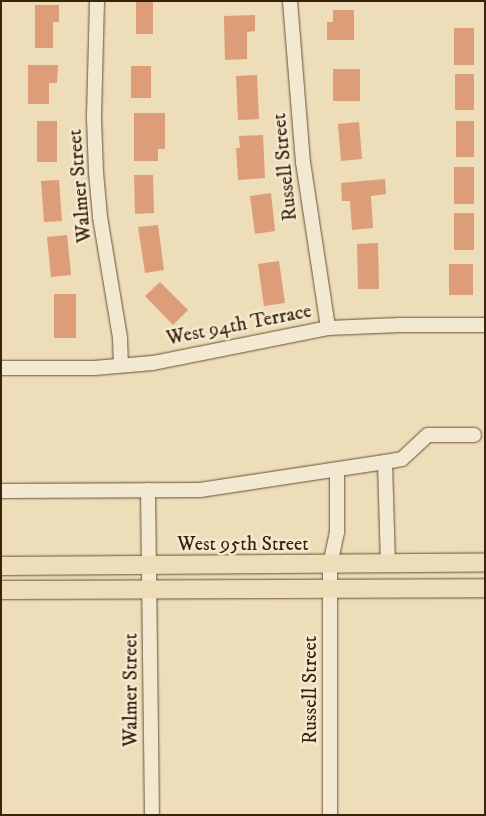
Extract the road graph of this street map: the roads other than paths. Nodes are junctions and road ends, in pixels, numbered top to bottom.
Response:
1 (97, 1) edge
2 (290, 1) edge
3 (485, 325) edge
4 (328, 328) junction
5 (122, 366) junction
6 (1, 368) edge
7 (474, 435) dead end
8 (385, 462) junction
9 (337, 470) junction
10 (148, 490) junction
11 (1, 491) edge
12 (485, 563) edge
13 (388, 564) junction
14 (150, 565) junction
15 (330, 565) junction
16 (1, 566) edge
17 (485, 588) edge
18 (330, 589) junction
19 (1, 590) edge
20 (150, 590) junction
21 (152, 815) edge
22 (330, 815) edge

1 - 5 street, Walmer Street
2 - 4 street, Russell Street
3 - 4 street, West 94th Terrace
4 - 5 street, West 94th Terrace
5 - 6 street, West 94th Terrace
7 - 8 street
8 - 9 street
8 - 13 street
9 - 10 street
9 - 15 street, Russell Street
10 - 11 street
10 - 14 street, Walmer Street
12 - 13 main road, West 95th Street
13 - 15 main road, West 95th Street
14 - 15 main road, West 95th Street
14 - 16 main road, West 95th Street
14 - 20 street, Walmer Street
15 - 18 street, Russell Street
17 - 18 main road
18 - 20 main road
18 - 22 street, Russell Street
19 - 20 main road
20 - 21 street, Walmer Street

